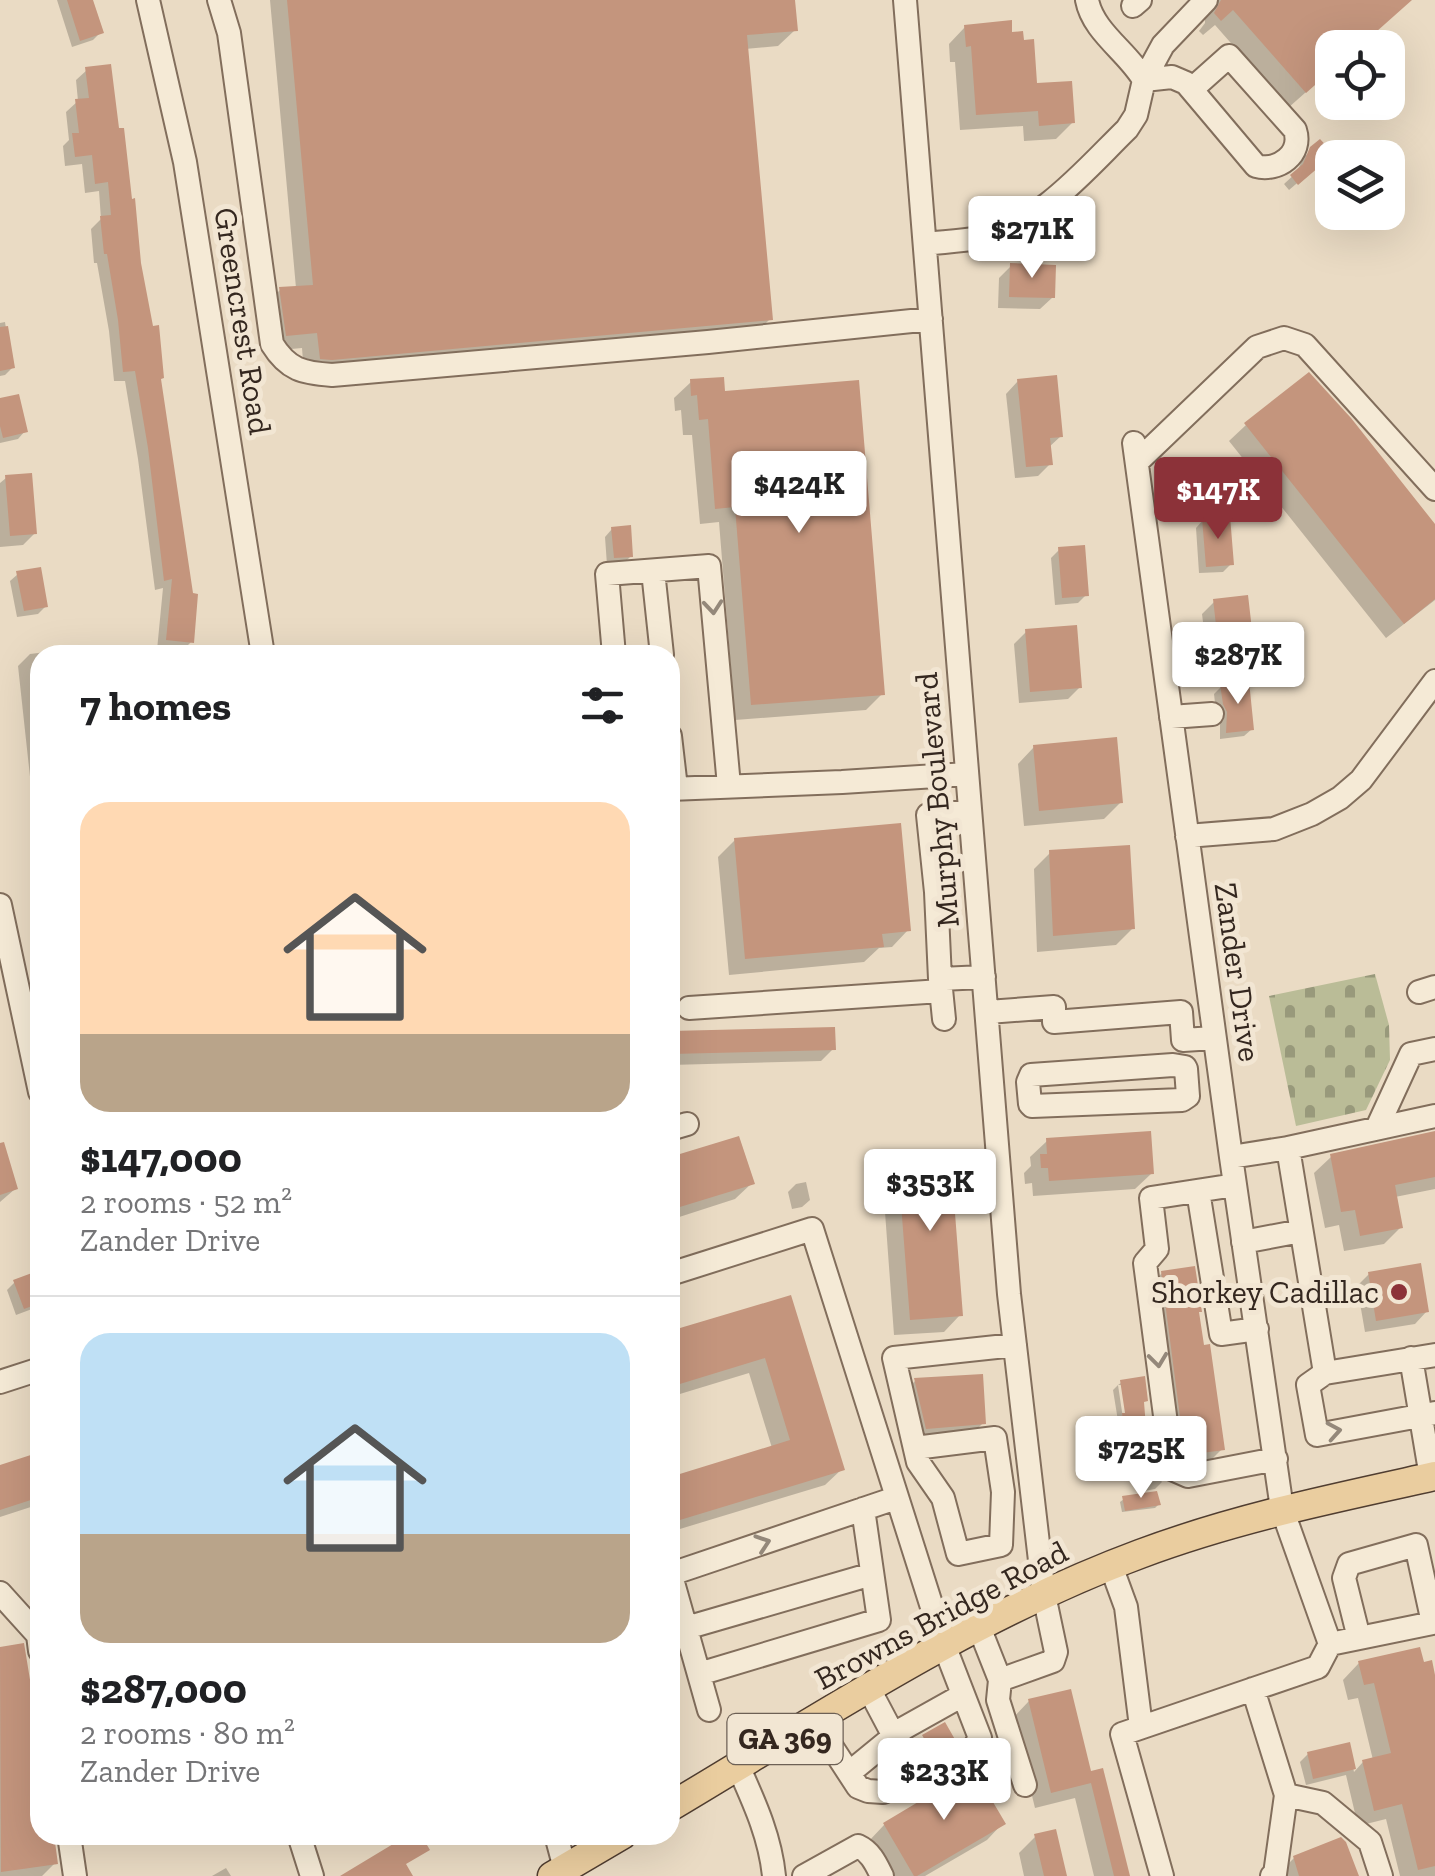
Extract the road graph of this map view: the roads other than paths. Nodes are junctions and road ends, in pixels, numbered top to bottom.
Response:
1 (148, 0) edge
2 (220, 0) edge
3 (905, 0) edge
4 (1087, 0) edge
5 (1206, 0) edge
6 (1144, 80) junction
7 (1192, 89) junction
8 (924, 244) junction
9 (931, 319) junction
10 (1435, 489) edge
11 (653, 572) junction
12 (261, 645) edge
13 (613, 645) edge
14 (661, 645) edge
15 (1435, 681) edge
16 (1212, 714) dead end
17 (1171, 717) junction
18 (967, 774) junction
19 (729, 786) junction
20 (680, 789) edge
21 (970, 812) junction
22 (1188, 836) junction
23 (0, 905) edge
24 (984, 977) junction
25 (940, 985) junction
26 (689, 1008) dead end
27 (988, 1012) junction
28 (944, 1018) dead end
29 (1214, 1038) junction
30 (30, 1045) edge
31 (1435, 1049) edge
32 (1220, 1082) junction
33 (1188, 1086) junction
34 (1028, 1092) junction
35 (994, 1095) junction
36 (1435, 1116) edge
37 (1377, 1128) junction
38 (1288, 1148) junction
39 (1230, 1156) junction
40 (1235, 1186) junction
41 (1198, 1191) junction
42 (1302, 1231) junction
43 (1243, 1242) junction
44 (680, 1271) edge
45 (1257, 1329) junction
46 (1015, 1346) junction
47 (1435, 1355) edge
48 (1411, 1358) junction
49 (30, 1373) edge
50 (1325, 1374) junction
51 (0, 1382) edge
52 (1428, 1414) edge
53 (915, 1448) junction
54 (1276, 1460) junction
55 (1433, 1477) edge
56 (1033, 1489) junction
57 (1003, 1492) junction
58 (896, 1498) junction
59 (862, 1509) junction
60 (1282, 1509) junction
61 (1112, 1566) junction
62 (680, 1571) edge
63 (872, 1574) junction
64 (0, 1593) edge
65 (1044, 1594) junction
66 (680, 1608) edge
67 (30, 1626) edge
68 (980, 1627) junction
69 (686, 1628) junction
70 (1359, 1638) junction
71 (1330, 1644) junction
72 (944, 1645) junction
73 (699, 1674) junction
74 (1000, 1680) junction
75 (870, 1689) junction
76 (1252, 1689) junction
77 (963, 1695) junction
78 (709, 1710) dead end
79 (815, 1722) junction
80 (1141, 1727) junction
81 (894, 1736) junction
82 (738, 1766) junction
83 (850, 1774) junction
84 (916, 1778) junction
85 (1025, 1786) dead end
86 (1286, 1795) junction
87 (680, 1800) edge
88 (70, 1845) edge
89 (302, 1845) edge
90 (557, 1845) edge
91 (606, 1845) edge
92 (561, 1873) edge
93 (75, 1876) edge
94 (312, 1876) edge
95 (774, 1876) edge
96 (804, 1876) edge
97 (882, 1876) edge
98 (1162, 1876) edge
99 (1272, 1876) edge
100 (1381, 1876) edge

1 - 12 street, Greencrest Road
2 - 9 street
3 - 8 street, Murphy Boulevard
4 - 6 street
5 - 6 street
6 - 7 street
6 - 8 street
7 - 7 street
8 - 9 street, Murphy Boulevard
9 - 18 street, Murphy Boulevard
10 - 17 street, Zander Drive
11 - 13 street
11 - 14 street
11 -> 19 street
15 - 22 street
16 - 17 street
17 - 22 street, Zander Drive
18 - 19 street
18 - 21 street, Murphy Boulevard
19 - 20 street
21 - 24 street, Murphy Boulevard
21 - 25 street
22 - 29 street, Zander Drive
23 - 30 street
24 - 25 street
24 - 27 street, Murphy Boulevard
25 - 26 street
25 - 28 street
27 - 29 street
27 - 35 street, Murphy Boulevard
29 - 32 street, Zander Drive
31 - 37 street
32 - 33 street
32 - 39 street, Zander Drive
33 - 34 street
33 - 34 street
34 - 35 street
35 - 46 street, Murphy Boulevard
36 - 37 street
37 - 38 street
38 - 39 street
38 - 42 street
39 - 40 street, Zander Drive
40 - 41 street
40 - 43 street, Zander Drive
41 - 45 street
41 -> 54 street
42 - 43 street
42 - 50 street
43 - 45 street, Zander Drive
44 - 58 street
45 - 54 street, Zander Drive
46 - 53 street
46 - 56 street, Murphy Boulevard
47 - 48 street
48 - 50 street
48 - 52 street
49 - 51 street
50 -> 52 street
52 - 55 street
53 - 57 street
53 - 57 street
54 - 60 street, Zander Drive
55 - 60 main road, Browns Bridge Road / GA 369
56 - 57 street
56 - 65 street, Murphy Boulevard
58 - 59 street
58 - 72 street
62 -> 59 street
59 - 63 street
60 - 61 main road, Browns Bridge Road / GA 369
60 - 71 street, Zander Drive
61 - 65 main road, Browns Bridge Road / GA 369
61 - 80 street
63 - 69 street
63 - 73 street
64 - 67 street
65 - 68 main road, Browns Bridge Road / GA 369
65 - 74 street, Murphy Boulevard
66 - 69 street
68 - 72 main road, Browns Bridge Road / GA 369
68 - 74 street
69 - 73 street
70 - 70 street
70 - 71 street
71 - 76 street
72 - 75 main road, Browns Bridge Road / GA 369
72 - 77 street
73 - 78 street
74 - 85 street
75 - 79 main road, Browns Bridge Road / GA 369
75 - 81 street
76 - 80 street
76 - 86 street
77 - 81 street
77 - 84 street
79 - 82 main road, Browns Bridge Road / GA 369
79 - 83 street
80 - 98 street
81 - 83 street
81 - 84 street
82 - 87 main road, Browns Bridge Road / GA 369
82 - 95 street
83 - 84 street
86 - 99 street
86 - 100 street
88 - 93 street
89 - 94 street
90 - 92 street
91 - 92 main road
96 - 97 street

